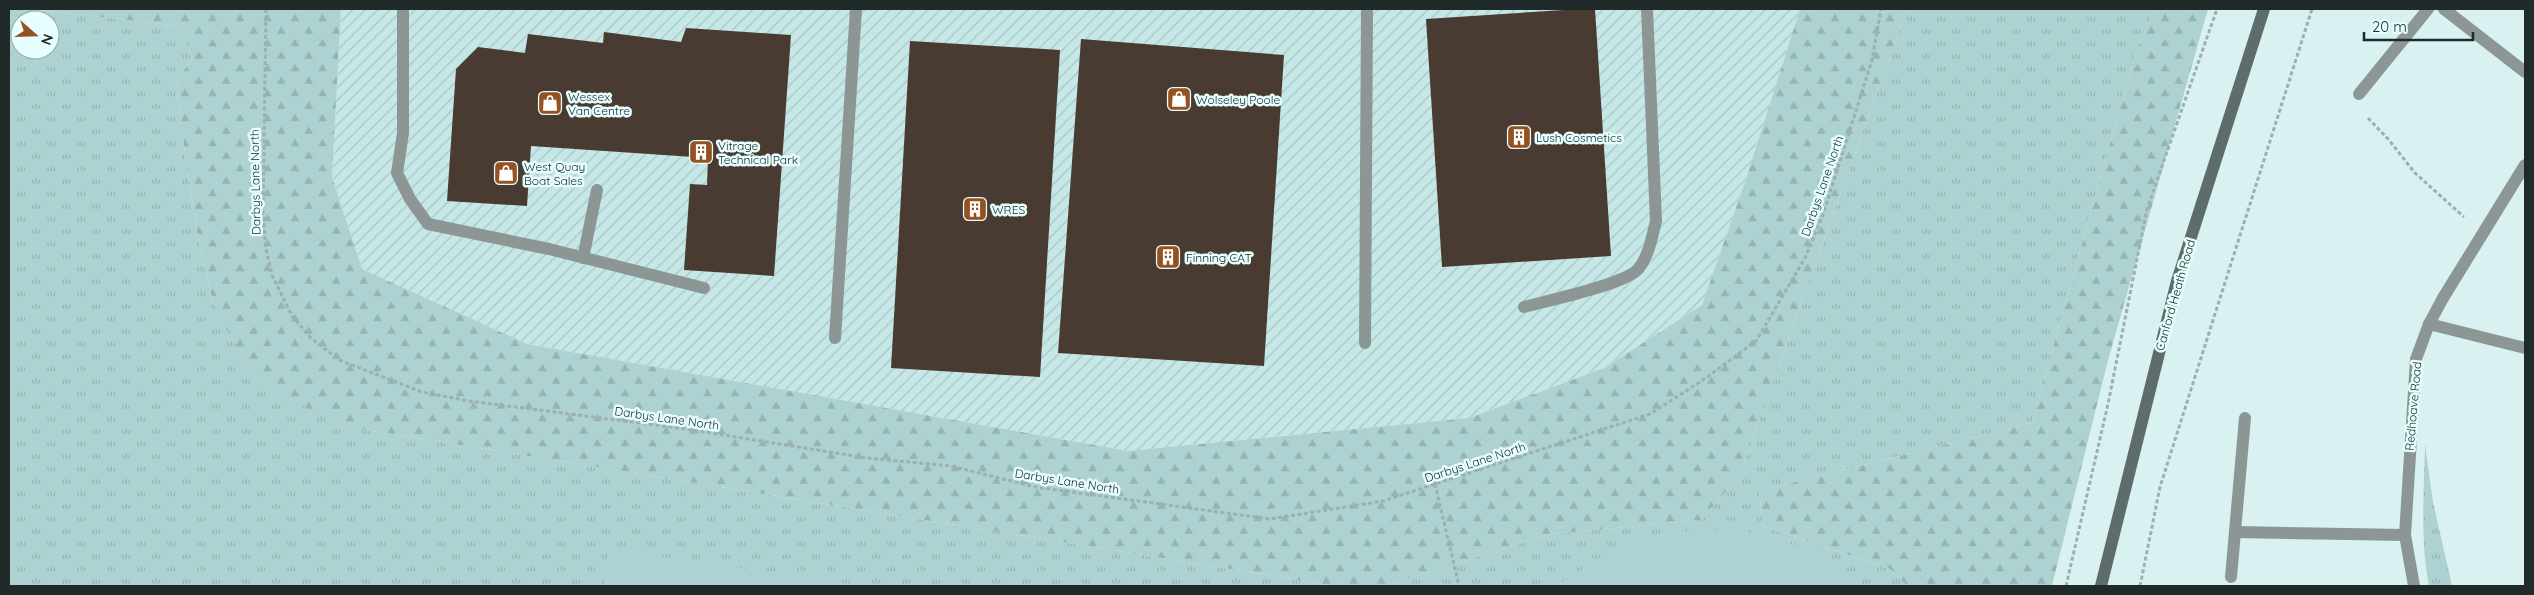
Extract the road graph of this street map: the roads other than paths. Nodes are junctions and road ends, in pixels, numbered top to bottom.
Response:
1 (404, 9) edge
2 (856, 9) edge
3 (1366, 9) edge
4 (1647, 9) edge
5 (2264, 9) edge
6 (2428, 9) edge
7 (2444, 9) edge
8 (2525, 72) edge
9 (2359, 94) road end
10 (2525, 165) edge
11 (597, 190) dead end
12 (583, 258) junction
13 (704, 288) dead end
14 (1524, 307) dead end
15 (2429, 324) junction
16 (836, 338) dead end
17 (1365, 343) dead end
18 (2525, 348) edge
19 (2245, 418) dead end
20 (2235, 532) junction
21 (2405, 535) junction
22 (2231, 577) dead end
23 (2101, 586) edge
24 (2414, 586) edge

1 - 12 street
2 - 16 street
3 - 17 street
4 - 14 street
5 - 23 main road, Canford Heath Road
6 - 9 street
7 - 8 street
10 - 15 street, Redhoave Road
11 - 12 street
12 - 13 street
15 - 18 street
15 - 21 street, Redhoave Road
19 - 20 street
20 - 21 street
20 - 22 street
21 - 24 street, Redhoave Road

